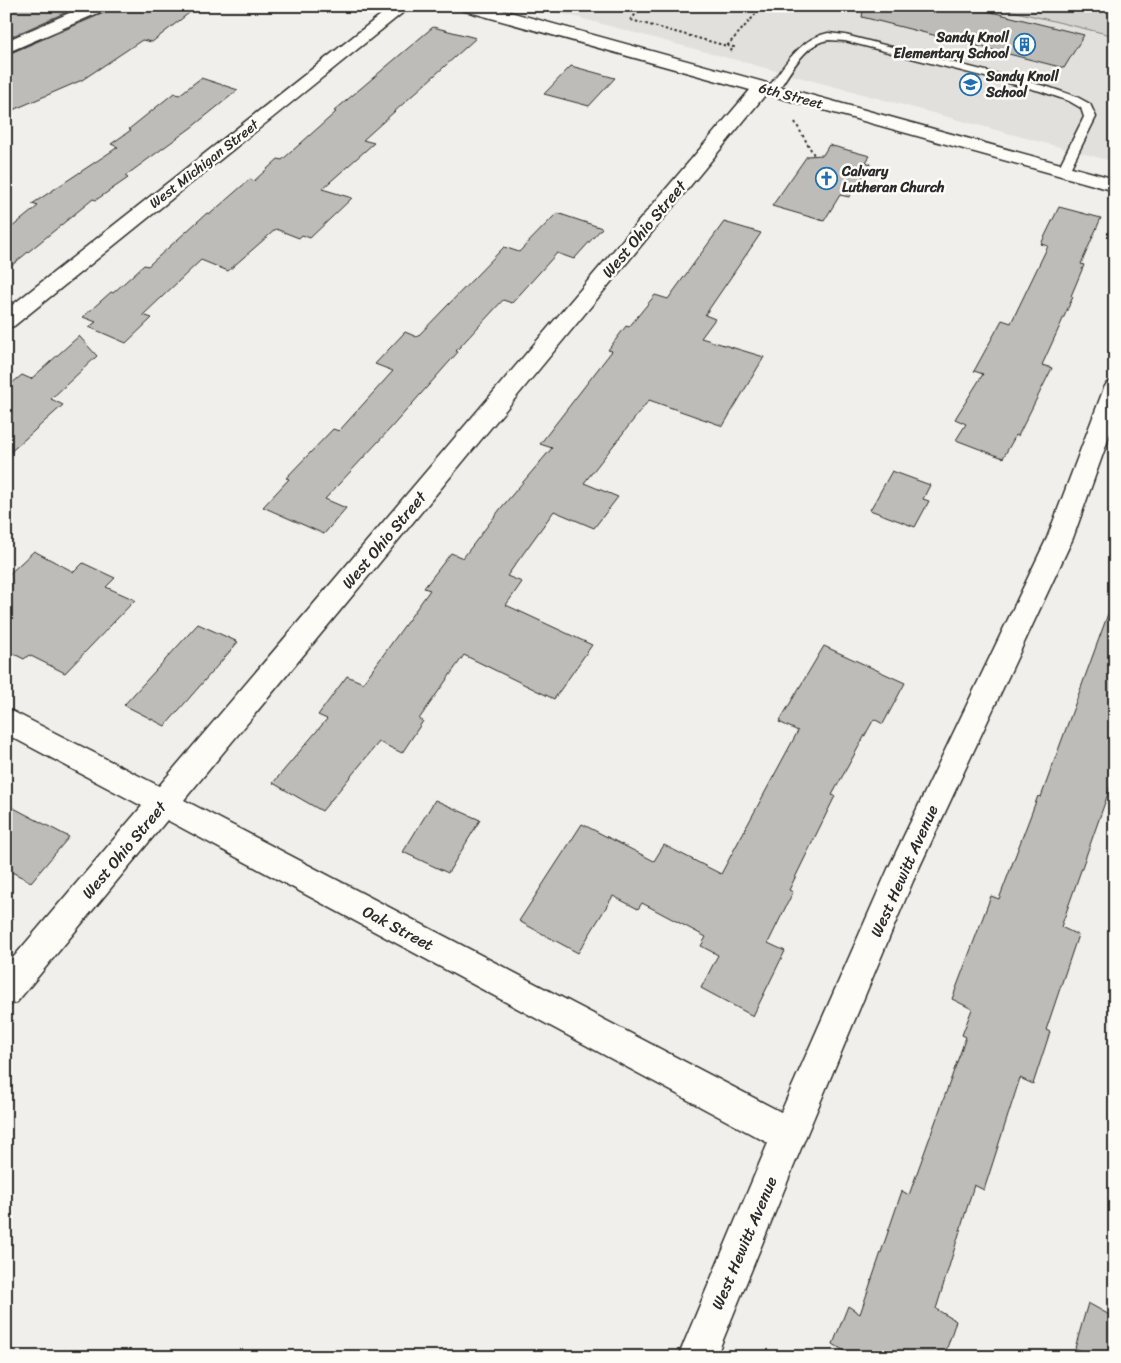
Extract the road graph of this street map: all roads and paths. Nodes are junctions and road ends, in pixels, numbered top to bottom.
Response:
1 (99, 6) edge
2 (403, 6) edge
3 (468, 6) edge
4 (644, 6) edge
5 (663, 6) edge
6 (764, 6) edge
7 (674, 9) dead end
8 (631, 20) junction
9 (624, 26) dead end
10 (6, 48) edge
11 (767, 90) junction
12 (792, 118) dead end
13 (814, 155) dead end
14 (1063, 171) junction
15 (1115, 185) edge
16 (6, 321) edge
17 (1115, 388) edge
18 (6, 720) edge
19 (163, 804) junction
20 (6, 991) edge
21 (789, 1135) junction
22 (697, 1357) edge

1 - 10 street
2 - 16 street, West Michigan Street
3 - 11 street, 6th Street
4 - 8 path
5 - 7 path
6 - 8 path
8 - 9 path
11 - 14 street, 6th Street
11 - 14 lane
11 - 19 street, West Ohio Street
12 - 13 path
14 - 15 street, 6th Street
17 - 21 street, West Hewitt Avenue
18 - 19 street, Oak Street
19 - 20 street, West Ohio Street
19 - 21 street, Oak Street
21 - 22 street, West Hewitt Avenue

